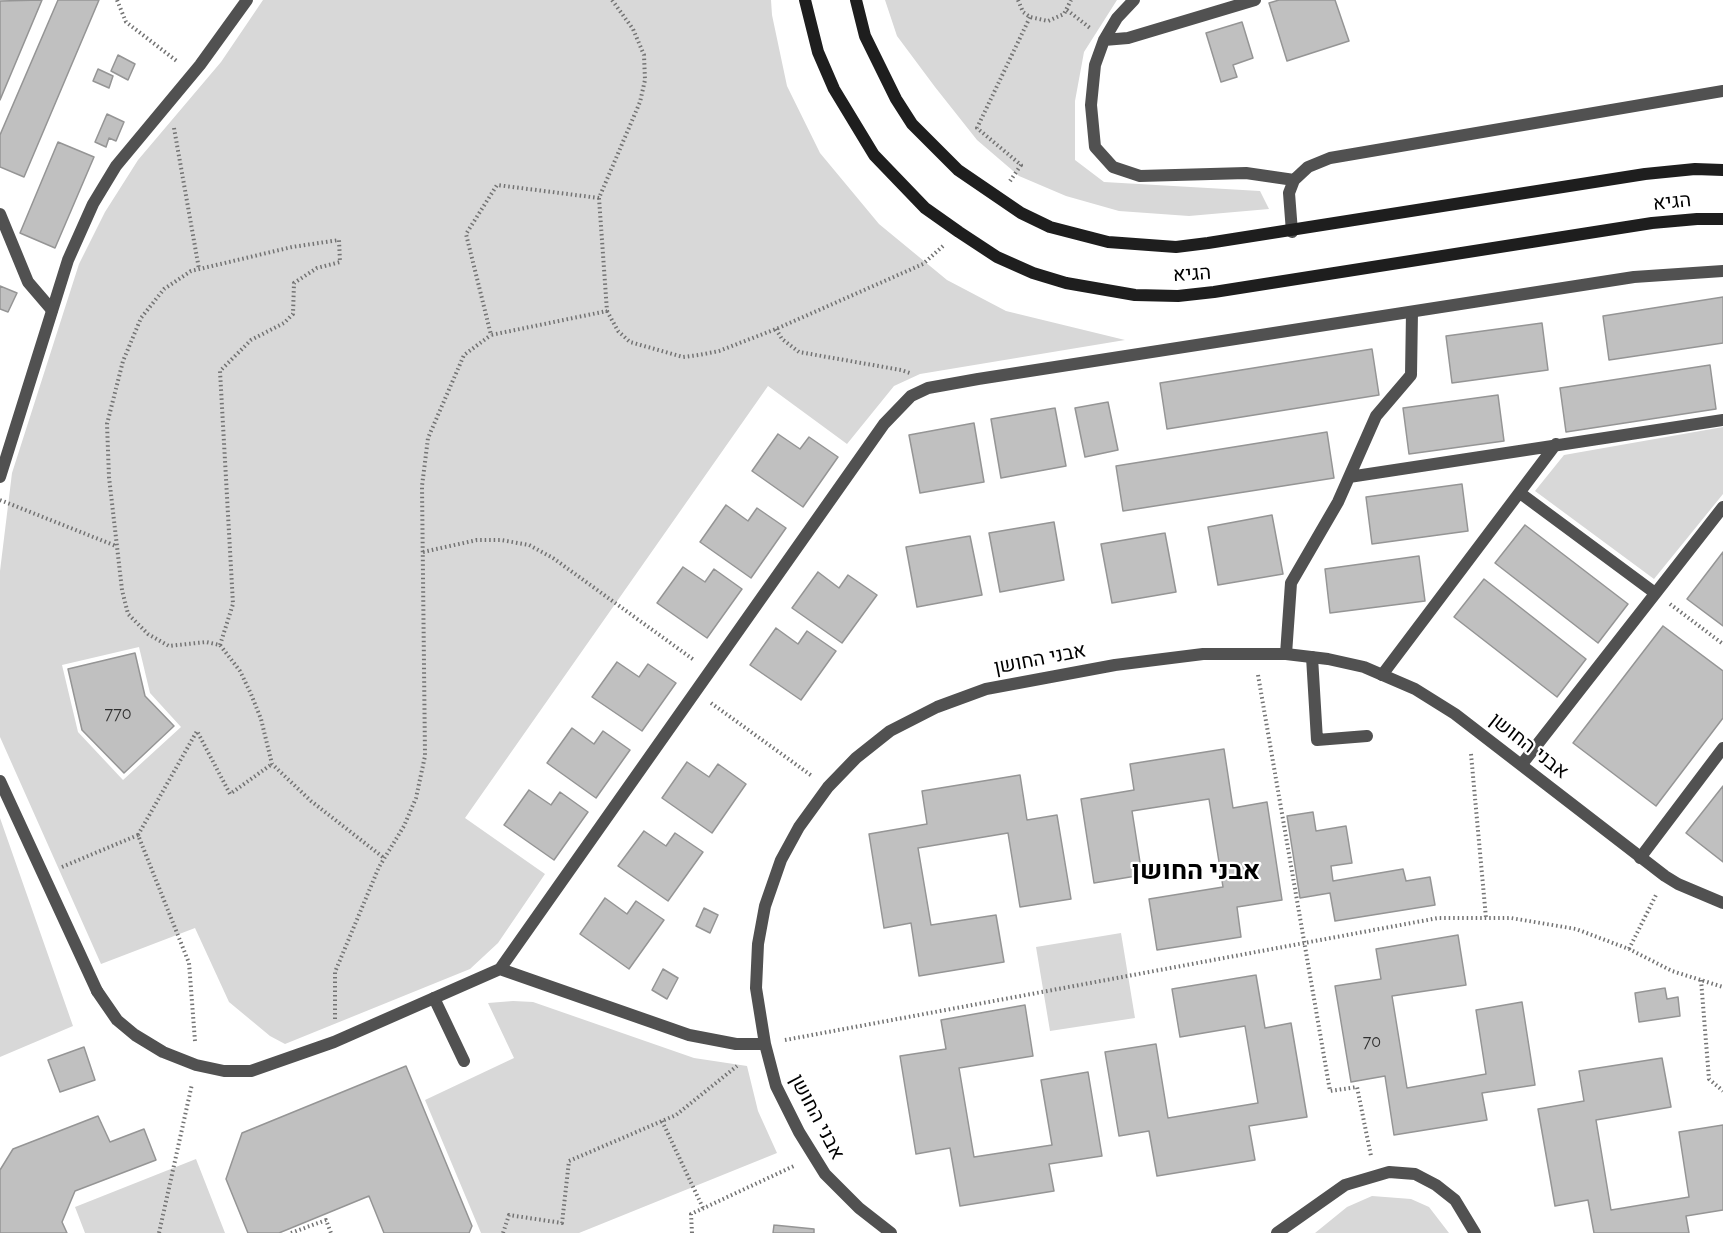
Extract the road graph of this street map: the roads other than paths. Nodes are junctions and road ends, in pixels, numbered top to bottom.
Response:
1 (247, 0) edge
2 (805, 0) edge
3 (856, 0) edge
4 (1134, 0) edge
5 (1255, 0) edge
6 (1104, 40) junction
7 (1723, 91) edge
8 (1723, 170) edge
9 (1294, 180) junction
10 (0, 214) edge
11 (1723, 219) edge
12 (1292, 232) junction
13 (1723, 271) edge
14 (52, 310) junction
15 (1412, 312) junction
16 (1723, 420) edge
17 (1556, 444) junction
18 (0, 477) edge
19 (1349, 477) junction
20 (1520, 492) junction
21 (1723, 507) edge
22 (1655, 593) junction
23 (1286, 654) junction
24 (1312, 657) junction
25 (1382, 675) junction
26 (1366, 736) dead end
27 (1723, 748) edge
28 (1522, 764) junction
29 (0, 781) edge
30 (1640, 858) junction
31 (1723, 903) edge
32 (500, 969) junction
33 (434, 998) junction
34 (765, 1044) junction
35 (464, 1061) dead end
36 (891, 1233) edge
37 (1276, 1233) edge
38 (1474, 1233) edge

1 - 14 street
2 - 11 street, הגיא
3 - 12 street, הגיא
4 - 6 street
5 - 6 street
6 - 9 street
7 - 9 street
8 - 12 street, הגיא
9 - 12 street
10 - 14 street
13 - 15 street
14 - 18 street
15 - 19 street
15 - 32 street
16 - 17 street
17 - 19 street
17 - 20 street
19 - 23 street
20 - 22 street
20 - 25 street
21 - 22 street
22 - 28 street
23 - 24 street, אבני החושן
23 - 34 street, אבני החושן
24 - 25 street, אבני החושן
24 - 26 street
25 - 28 street, אבני החושן
27 - 30 street
28 - 30 street, אבני החושן
29 - 33 street
30 - 31 street, אבני החושן
32 - 33 street
32 - 34 street
33 - 35 street
34 - 36 street, אבני החושן
37 - 38 street

